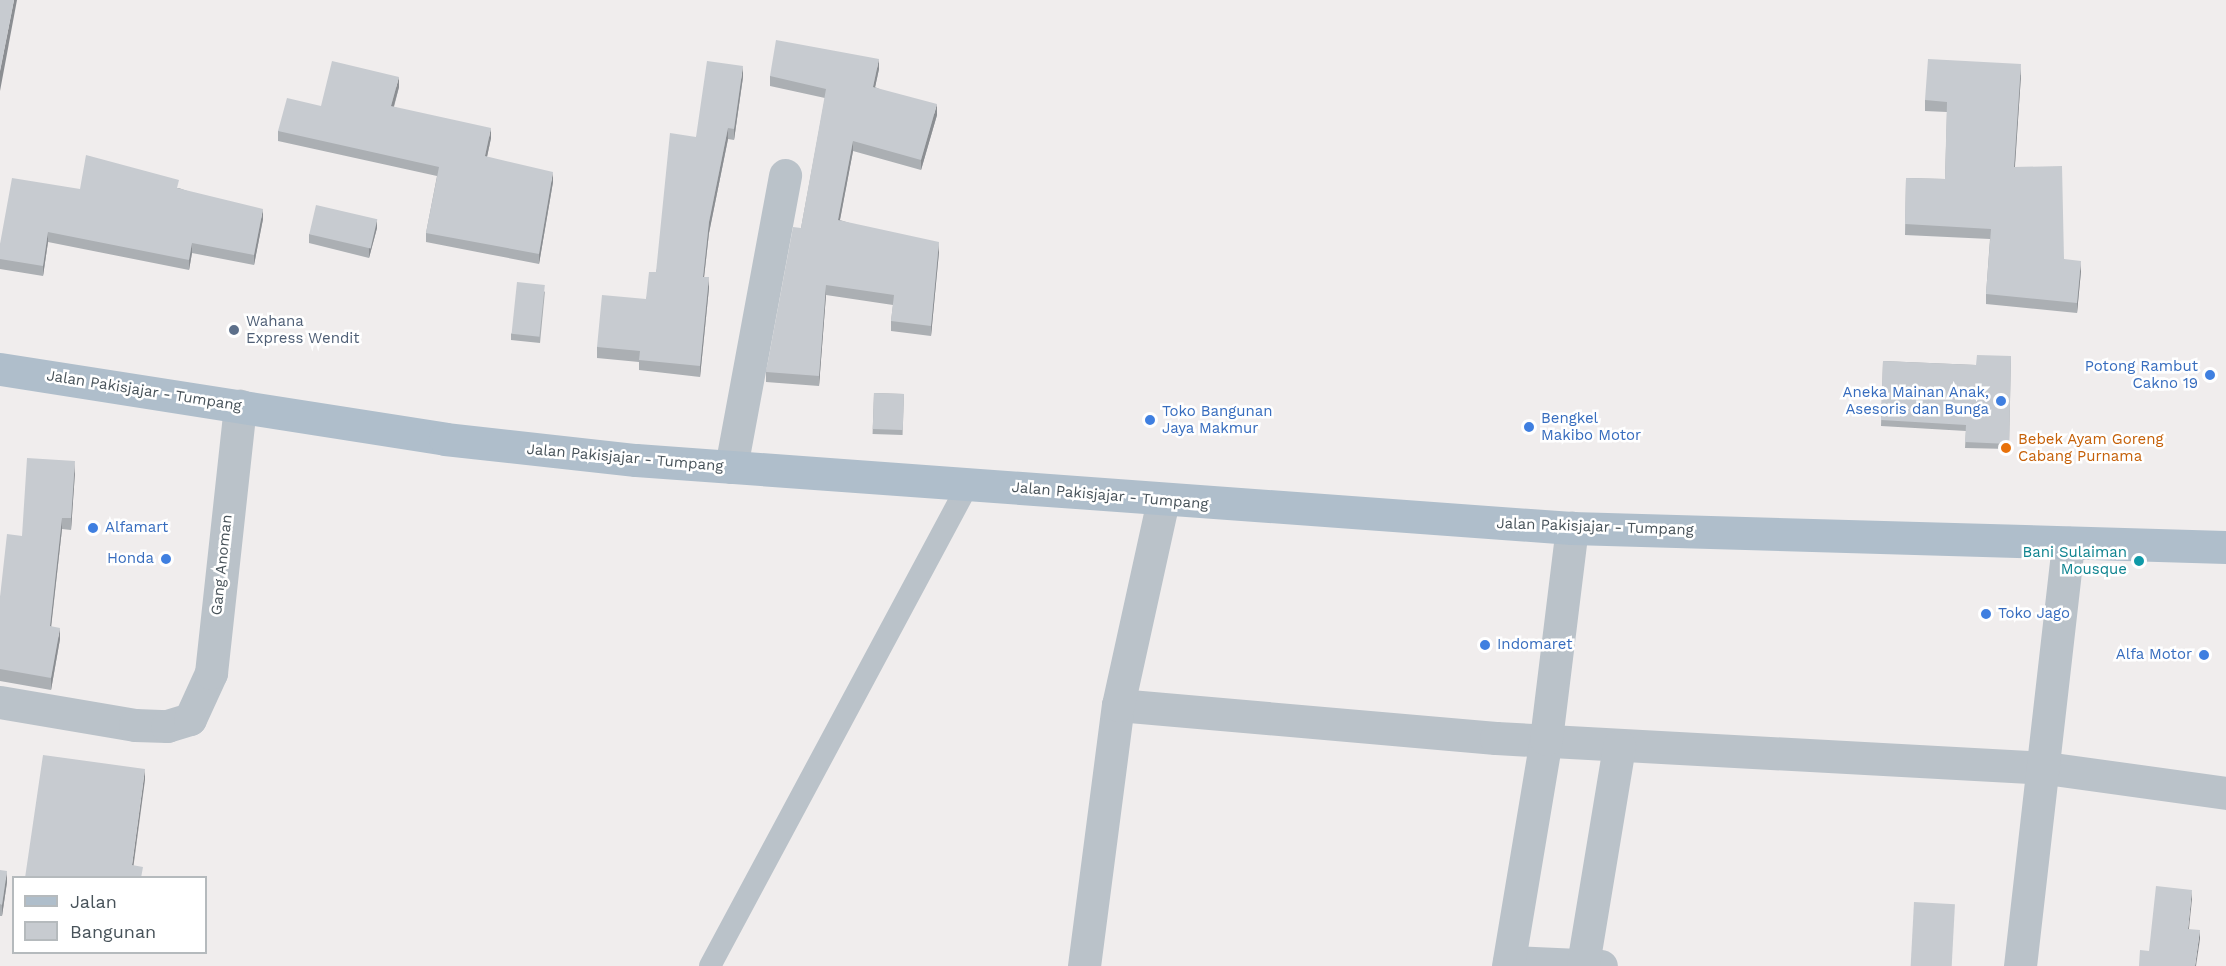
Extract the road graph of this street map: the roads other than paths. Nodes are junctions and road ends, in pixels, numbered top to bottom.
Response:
1 (785, 175) dead end
2 (0, 369) edge
3 (240, 406) junction
4 (731, 467) junction
5 (969, 483) junction
6 (1163, 501) junction
7 (1572, 528) junction
8 (2068, 543) junction
9 (2226, 548) edge
10 (0, 702) edge
11 (1118, 705) junction
12 (1546, 739) junction
13 (1620, 746) junction
14 (2046, 768) junction
15 (2226, 793) edge
16 (1508, 964) edge
17 (1592, 965) edge
18 (711, 966) edge
19 (1084, 966) edge
20 (2020, 966) edge

1 - 4 street
2 - 3 main road, Jalan Pakisjajar - Tumpang
3 - 4 main road, Jalan Pakisjajar - Tumpang
3 - 10 street, Gang Anoman
4 - 5 main road, Jalan Pakisjajar - Tumpang
5 - 6 main road, Jalan Pakisjajar - Tumpang
5 - 18 lane
6 - 7 main road, Jalan Pakisjajar - Tumpang
6 - 11 street
7 - 8 main road, Jalan Pakisjajar - Tumpang
7 - 12 street
8 - 9 main road, Jalan Pakisjajar - Tumpang
8 - 14 street
11 - 12 street
11 - 19 street
12 - 13 street
12 - 16 street
13 - 14 street
13 - 17 street
14 - 15 street
14 - 20 street
16 - 17 street

